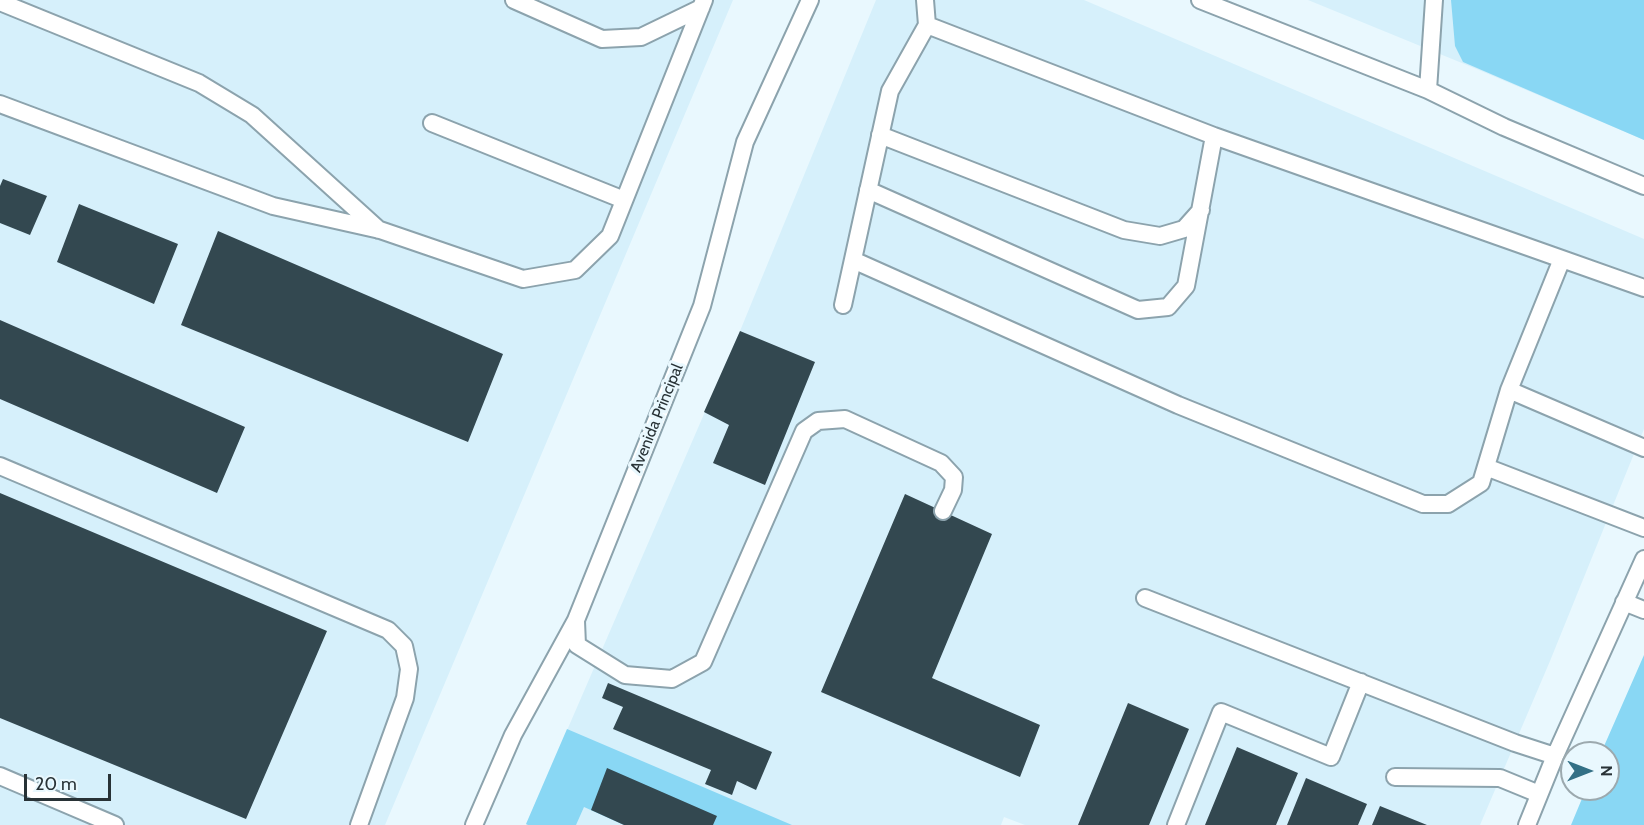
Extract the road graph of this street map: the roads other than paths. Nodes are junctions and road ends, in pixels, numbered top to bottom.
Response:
1 (514, 0) edge
2 (810, 0) edge
3 (925, 0) edge
4 (1200, 0) edge
5 (1434, 0) edge
6 (0, 2) edge
7 (702, 4) edge
8 (927, 25) junction
9 (1428, 90) junction
10 (0, 104) edge
11 (432, 123) dead end
12 (880, 135) junction
13 (1214, 136) junction
14 (1644, 186) edge
15 (868, 190) junction
16 (624, 200) junction
17 (1201, 209) junction
18 (380, 230) junction
19 (853, 260) junction
20 (1562, 260) junction
21 (1644, 288) edge
22 (843, 305) dead end
23 (1509, 390) junction
24 (1644, 448) edge
25 (0, 466) edge
26 (1486, 467) junction
27 (943, 511) dead end
28 (1644, 528) edge
29 (1644, 559) edge
30 (1144, 598) dead end
31 (1624, 602) junction
32 (1644, 610) edge
33 (576, 620) junction
34 (1361, 682) junction
35 (1555, 756) junction
36 (0, 776) edge
37 (1395, 777) dead end
38 (1539, 794) junction
39 (115, 825) edge
40 (359, 825) edge
41 (474, 825) edge
42 (1176, 825) edge
43 (1527, 825) edge

1 - 7 lane
2 - 33 lane, Avenida Principal
3 - 8 lane
4 - 9 lane
5 - 9 lane
6 - 18 lane
7 - 16 lane
8 - 12 lane
8 - 13 lane
9 - 14 lane
10 - 18 lane
11 - 16 lane
12 - 15 lane
12 - 17 lane
13 - 17 lane
13 - 20 lane
15 - 17 lane
15 - 19 lane
16 - 18 lane
19 - 22 lane
19 - 26 lane
20 - 21 lane
20 - 23 lane
23 - 24 lane
23 - 26 lane
25 - 40 lane
26 - 28 lane
27 - 33 lane
29 - 31 lane
30 - 34 lane
31 - 32 lane
31 - 35 lane
33 - 41 lane, Avenida Principal
34 - 35 lane
34 - 42 lane
35 - 38 lane
36 - 39 lane
37 - 38 lane
38 - 43 lane

